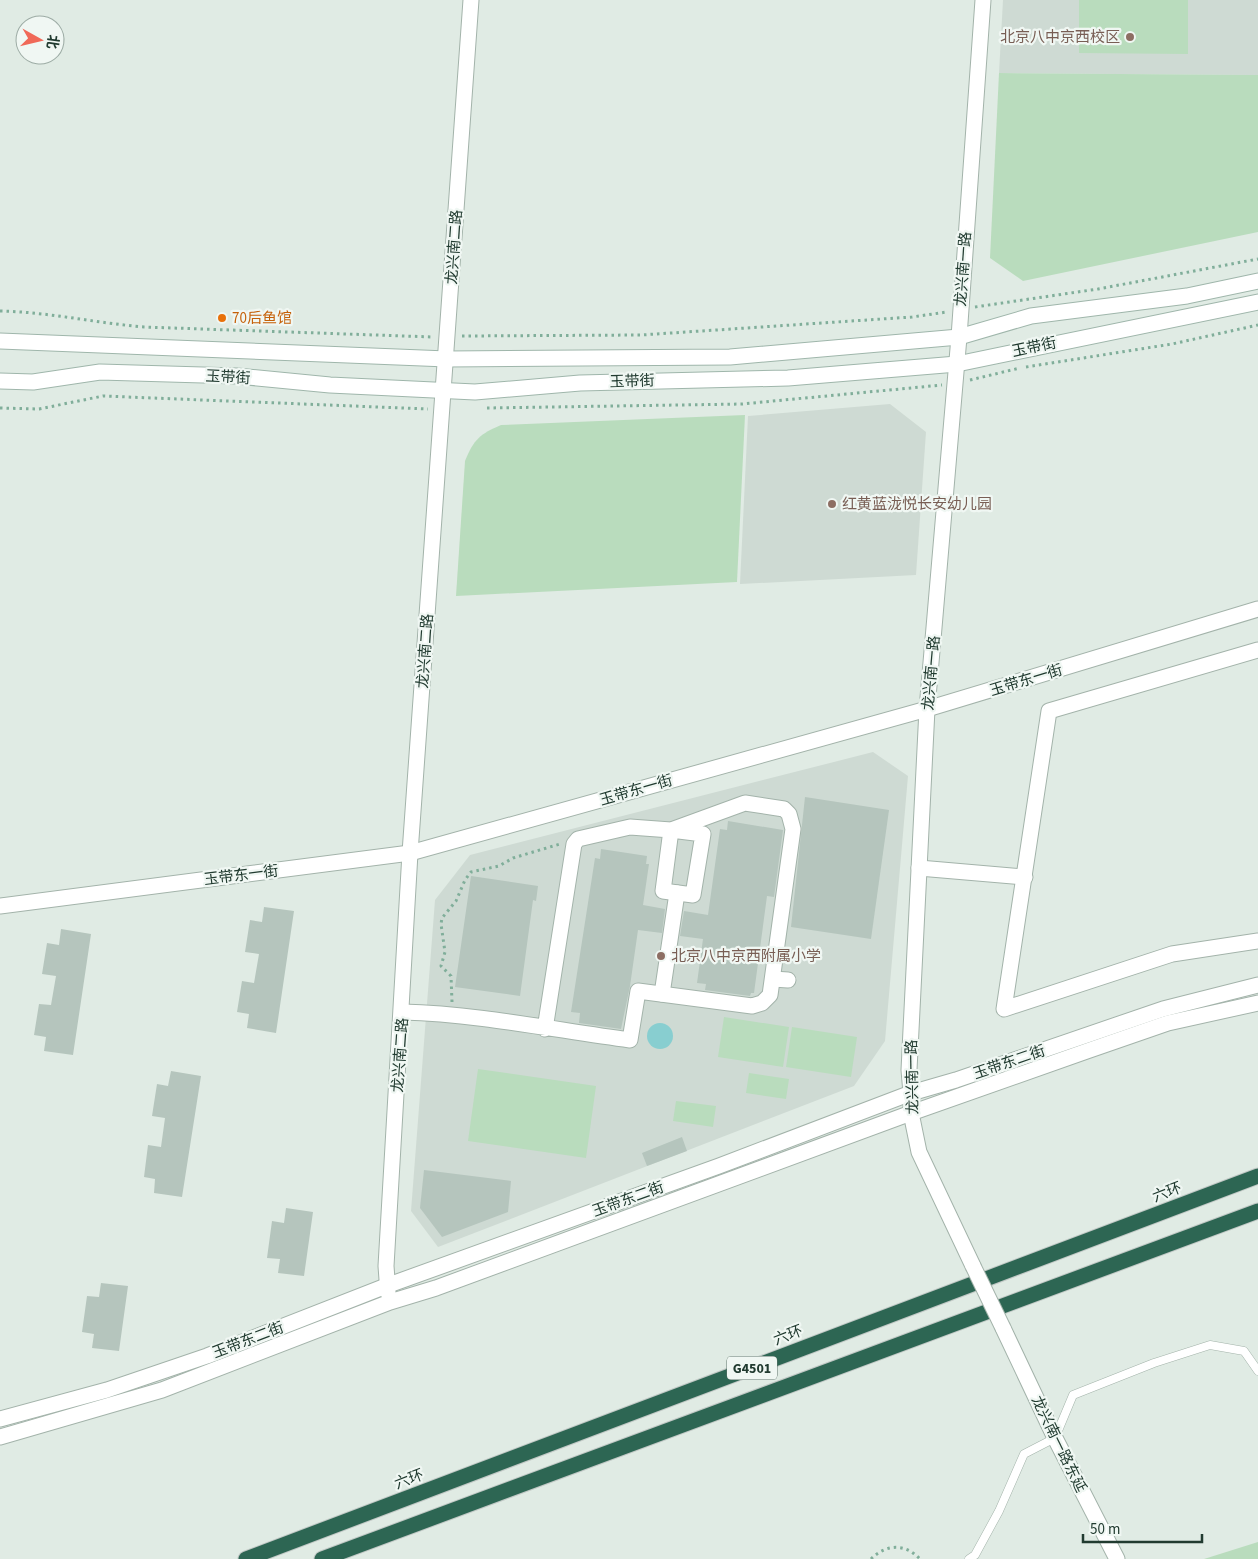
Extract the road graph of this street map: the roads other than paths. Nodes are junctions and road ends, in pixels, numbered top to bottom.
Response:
1 (470, 0) edge
2 (983, 0) edge
3 (1258, 280) edge
4 (1258, 302) edge
5 (959, 337) junction
6 (0, 342) edge
7 (447, 359) junction
8 (957, 364) junction
9 (0, 381) edge
10 (444, 391) junction
11 (1258, 609) edge
12 (1258, 650) edge
13 (928, 709) junction
14 (671, 830) junction
15 (410, 853) junction
16 (919, 868) junction
17 (1025, 877) junction
18 (678, 893) junction
19 (0, 906) edge
20 (1258, 941) edge
21 (773, 979) junction
22 (788, 980) dead end
23 (1258, 985) edge
24 (662, 994) junction
25 (1258, 1004) edge
26 (403, 1012) junction
27 (545, 1029) junction
28 (912, 1093) junction
29 (910, 1113) junction
30 (1258, 1176) edge
31 (1258, 1211) edge
32 (386, 1286) junction
33 (390, 1302) junction
34 (1003, 1328) joint
35 (1258, 1371) edge
36 (0, 1419) edge
37 (0, 1437) edge
38 (1055, 1438) junction
39 (246, 1559) edge
40 (322, 1559) edge
41 (969, 1559) edge
42 (1118, 1559) edge

1 - 7 street, 龙兴南二路
2 - 5 street, 龙兴南一路
3 - 5 street, 玉带街
4 - 8 street, 玉带街
5 - 7 street, 玉带街
5 - 8 street, 龙兴南一路
6 - 7 street, 玉带街
7 - 10 street, 龙兴南二路
8 - 10 street, 玉带街
8 - 13 street, 龙兴南一路
9 - 10 street, 玉带街
10 - 15 street, 龙兴南二路
11 - 13 street, 玉带东一街
12 - 17 street
13 - 15 street, 玉带东一街
13 - 16 street, 龙兴南一路
14 - 18 street
14 - 18 street
14 - 21 street
14 - 27 street
15 - 19 street, 玉带东一街
15 - 26 street, 龙兴南二路
16 - 17 street
16 - 28 street, 龙兴南一路
17 - 20 street
18 - 24 street
21 - 22 street
21 - 24 street
23 - 28 street, 玉带东二街
24 - 27 street
25 - 29 street, 玉带东二街
26 - 27 street
26 - 32 street, 龙兴南二路
28 - 29 street, 龙兴南一路
28 - 32 street, 玉带东二街
29 - 33 street, 玉带东二街
29 - 34 street, 龙兴南一路, bridge
30 - 39 highway, 六环 / G4501
31 - 40 highway, G4501
32 - 33 street, 龙兴南二路
32 - 36 street, 玉带东二街
33 - 37 street, 玉带东二街
34 - 38 street, 龙兴南一路东延
35 - 38 lane
38 - 41 lane
38 - 42 street, 龙兴南一路东延

